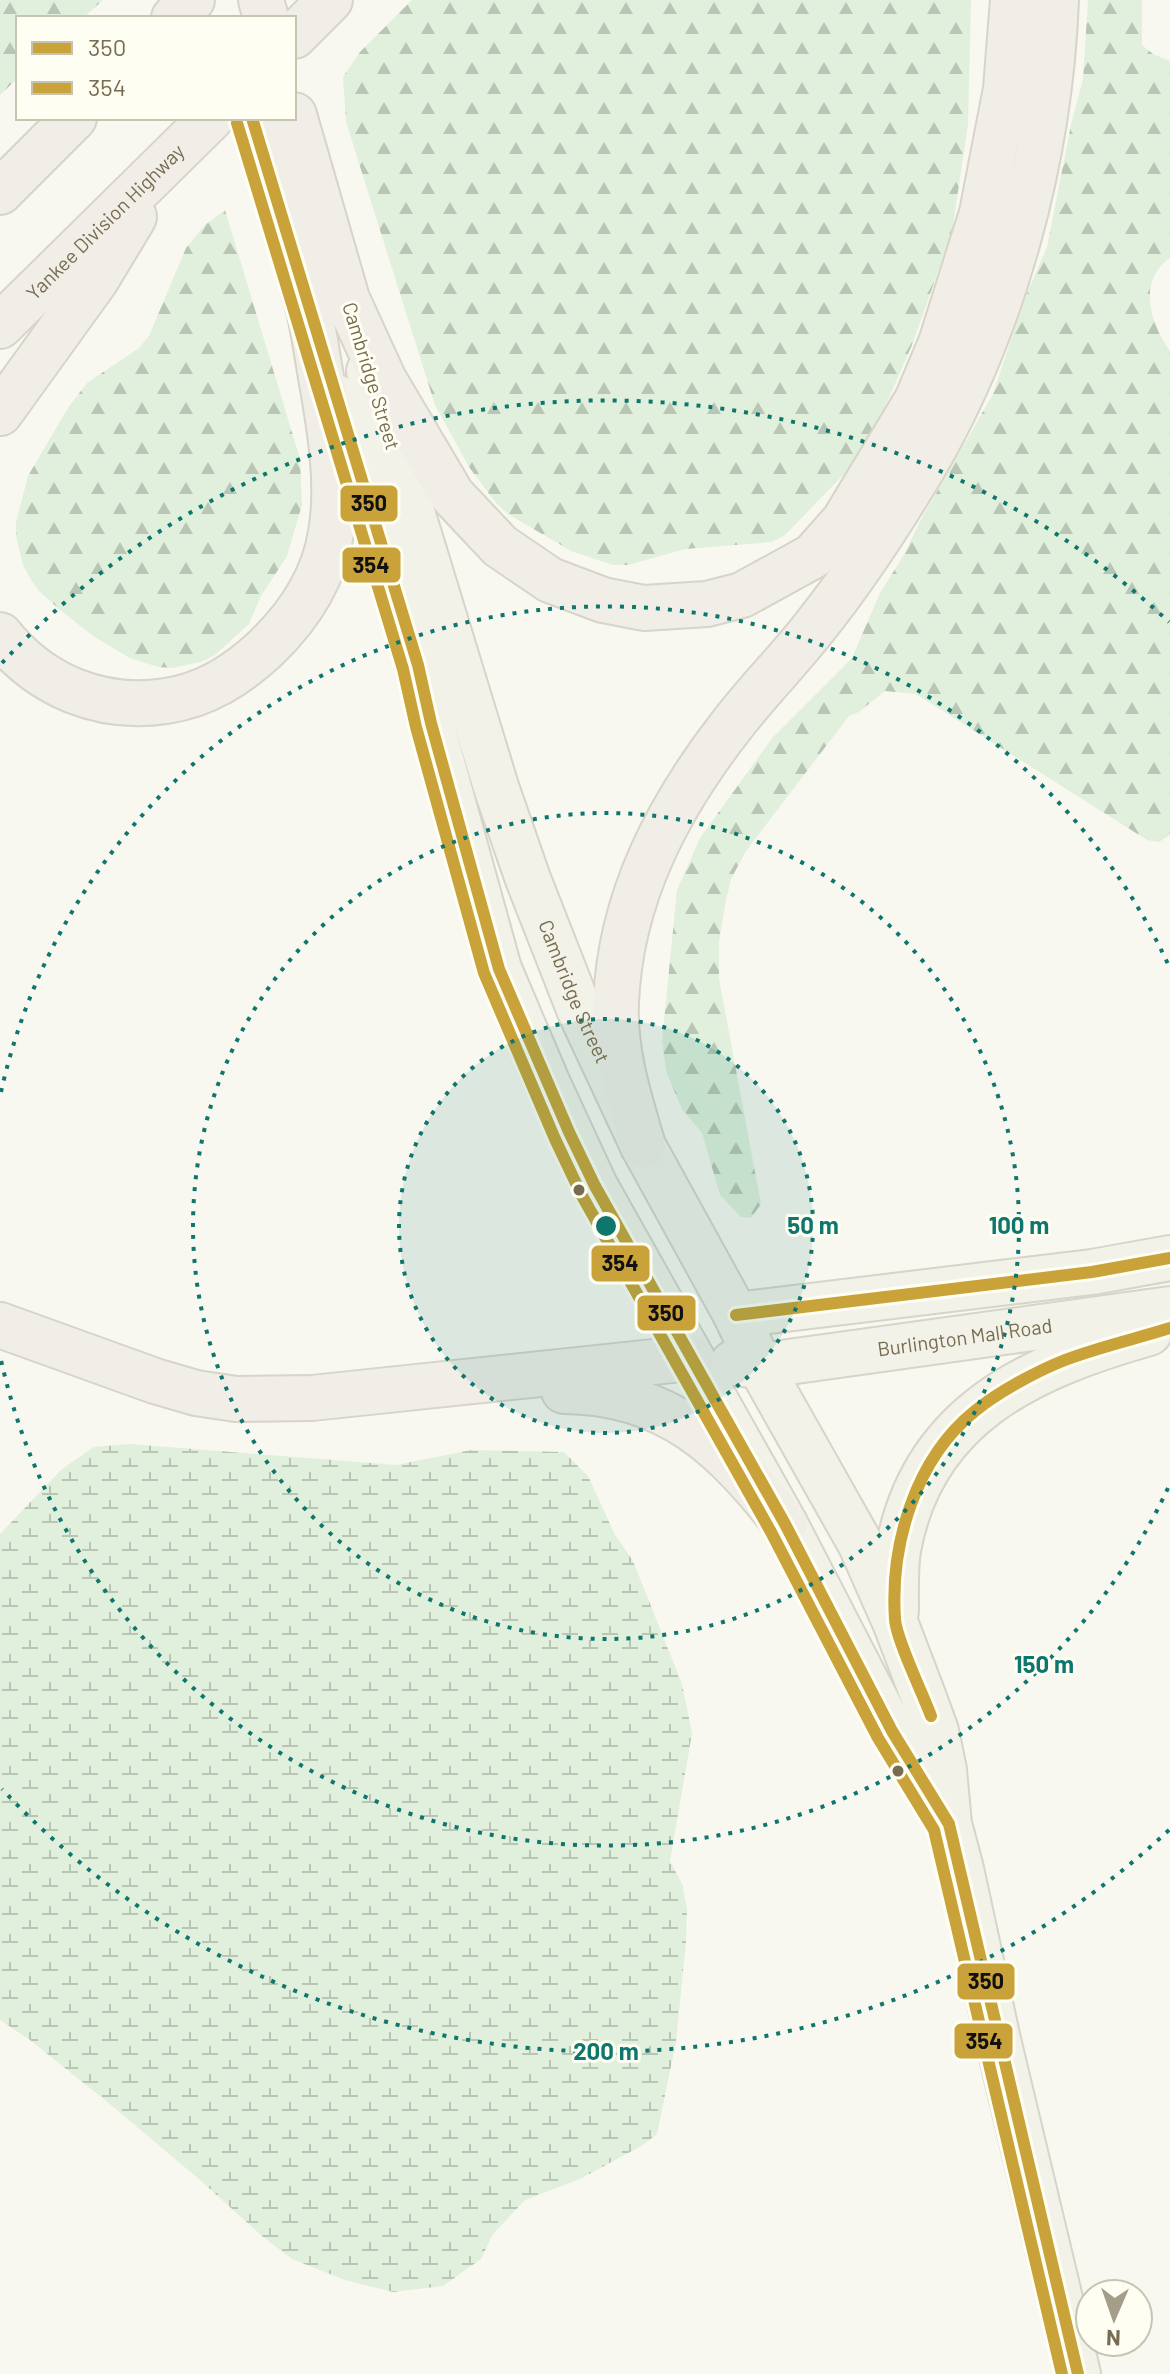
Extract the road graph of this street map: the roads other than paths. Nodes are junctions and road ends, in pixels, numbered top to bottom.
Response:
1 (192, 0) edge
2 (330, 0) edge
3 (1013, 0) edge
4 (1056, 0) edge
5 (176, 16) edge
6 (296, 34) edge
7 (72, 120) edge
8 (209, 120) edge
9 (253, 120) edge
10 (295, 120) edge
11 (161, 168) junction
12 (0, 192) edge
13 (328, 306) junction
14 (0, 326) edge
15 (0, 413) edge
16 (0, 635) edge
17 (643, 1146) junction
18 (1170, 1258) edge
19 (1170, 1309) edge
20 (736, 1315) junction
21 (0, 1325) edge
22 (1170, 1328) edge
23 (691, 1358) junction
24 (760, 1366) junction
25 (389, 1389) junction
26 (785, 1524) junction
27 (895, 1622) junction
28 (949, 1824) junction
29 (1078, 2374) edge

1 - 5 highway
2 - 6 highway
3 - 13 highway
4 - 17 highway
7 - 12 highway
8 - 11 highway, Yankee Division Highway
9 - 13 highway, Cambridge Street
10 - 13 highway, Cambridge Street
11 - 14 highway, Yankee Division Highway
11 - 15 highway
13 - 16 highway
13 - 17 main road, Cambridge Street
13 - 23 main road, Cambridge Street
17 - 20 main road, Cambridge Street
18 - 20 main road
19 - 24 main road, Burlington Mall Road
20 - 23 main road
20 - 24 main road, Cambridge Street
21 - 25 highway
22 - 27 main road, Burlington Mall Road
23 - 24 main road, Burlington Mall Road
23 - 25 highway
23 - 26 main road, Cambridge Street
24 - 27 main road, Cambridge Street
25 - 26 highway
26 - 28 main road, Cambridge Street
27 - 28 main road, Cambridge Street
28 - 29 main road, Cambridge Street

